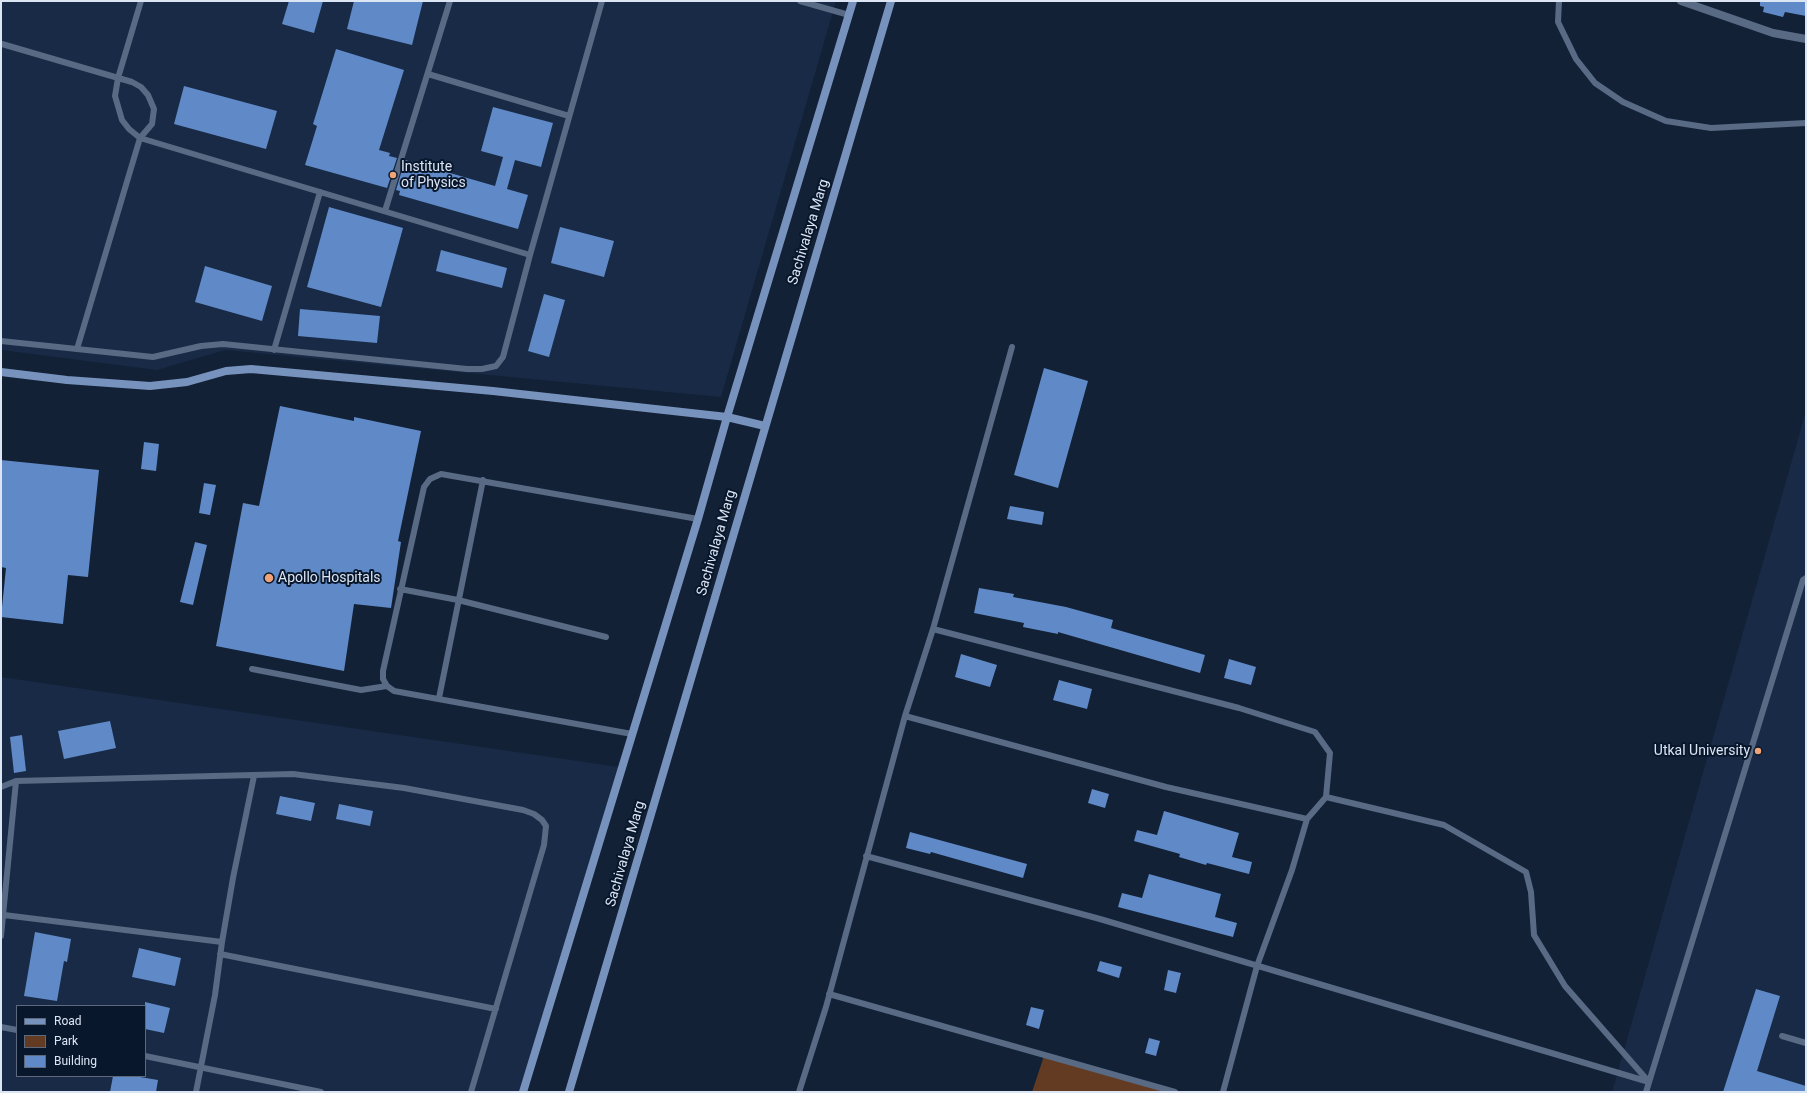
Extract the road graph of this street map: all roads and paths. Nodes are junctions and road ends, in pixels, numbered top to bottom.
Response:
1 (141, 1) edge
2 (450, 1) edge
3 (602, 1) edge
4 (800, 1) edge
5 (854, 1) edge
6 (891, 1) edge
7 (1559, 1) edge
8 (1681, 1) edge
9 (849, 14) junction
10 (1806, 39) edge
11 (2, 44) dead end
12 (428, 74) junction
13 (118, 78) junction
14 (569, 116) junction
15 (1806, 123) edge
16 (140, 138) junction
17 (320, 192) junction
18 (385, 211) junction
19 (530, 255) junction
20 (1, 341) edge
21 (1012, 347) dead end
22 (77, 349) junction
23 (274, 350) junction
24 (1, 372) edge
25 (727, 417) junction
26 (765, 426) junction
27 (482, 480) junction
28 (698, 519) junction
29 (1806, 578) edge
30 (400, 589) junction
31 (458, 600) junction
32 (933, 629) junction
33 (606, 637) dead end
34 (252, 669) dead end
35 (387, 686) junction
36 (440, 698) junction
37 (905, 716) junction
38 (632, 734) junction
39 (254, 776) junction
40 (16, 782) junction
41 (1, 787) edge
42 (1326, 797) junction
43 (1307, 819) junction
44 (866, 856) junction
45 (2, 916) edge
46 (1, 936) edge
47 (222, 942) junction
48 (220, 954) junction
49 (1256, 966) junction
50 (829, 994) junction
51 (496, 1009) junction
52 (1, 1027) edge
53 (16, 1030) edge
54 (1782, 1036) dead end
55 (1806, 1043) edge
56 (146, 1056) edge
57 (201, 1067) junction
58 (1649, 1082) junction
59 (196, 1092) edge
60 (321, 1092) edge
61 (472, 1092) edge
62 (523, 1092) edge
63 (569, 1092) edge
64 (799, 1092) edge
65 (1175, 1092) edge
66 (1223, 1092) edge
67 (1646, 1092) edge

1 - 13 lane
2 - 12 lane
3 - 14 lane
4 - 9 lane
5 - 9 main road
6 - 26 main road, Sachivalaya Marg
7 - 15 lane
8 - 10 street
9 - 25 main road
11 - 13 lane
12 - 14 lane
12 - 18 lane
13 - 16 lane
13 - 16 lane
14 - 19 lane
16 - 17 lane
16 - 22 lane
17 - 18 lane
17 - 23 lane
18 - 19 lane
19 - 23 lane
20 - 22 lane
21 - 32 lane
22 - 23 lane
24 - 25 main road
25 - 26 main road
25 - 28 main road
26 - 63 main road, Sachivalaya Marg
27 - 28 lane
27 - 30 lane
27 - 31 lane
28 - 38 main road
29 - 58 lane
30 - 31 lane
30 - 35 lane
31 - 33 lane
31 - 36 lane
32 - 37 lane
32 - 42 lane
34 - 35 lane
35 - 36 lane
36 - 38 lane
37 - 43 lane
37 - 44 lane
38 - 62 main road
39 - 40 lane
39 - 47 lane
39 - 51 lane
40 - 41 lane
40 - 45 lane
42 - 43 lane
42 - 58 lane
43 - 49 lane
44 - 49 lane
44 - 50 lane
45 - 46 lane
45 - 47 lane
47 - 48 lane
48 - 51 lane
48 - 57 lane
49 - 58 lane
49 - 66 lane
50 - 64 lane
50 - 65 lane
51 - 61 lane
52 - 53 lane
54 - 55 lane
56 - 57 lane
57 - 59 lane
57 - 60 lane
58 - 67 lane

